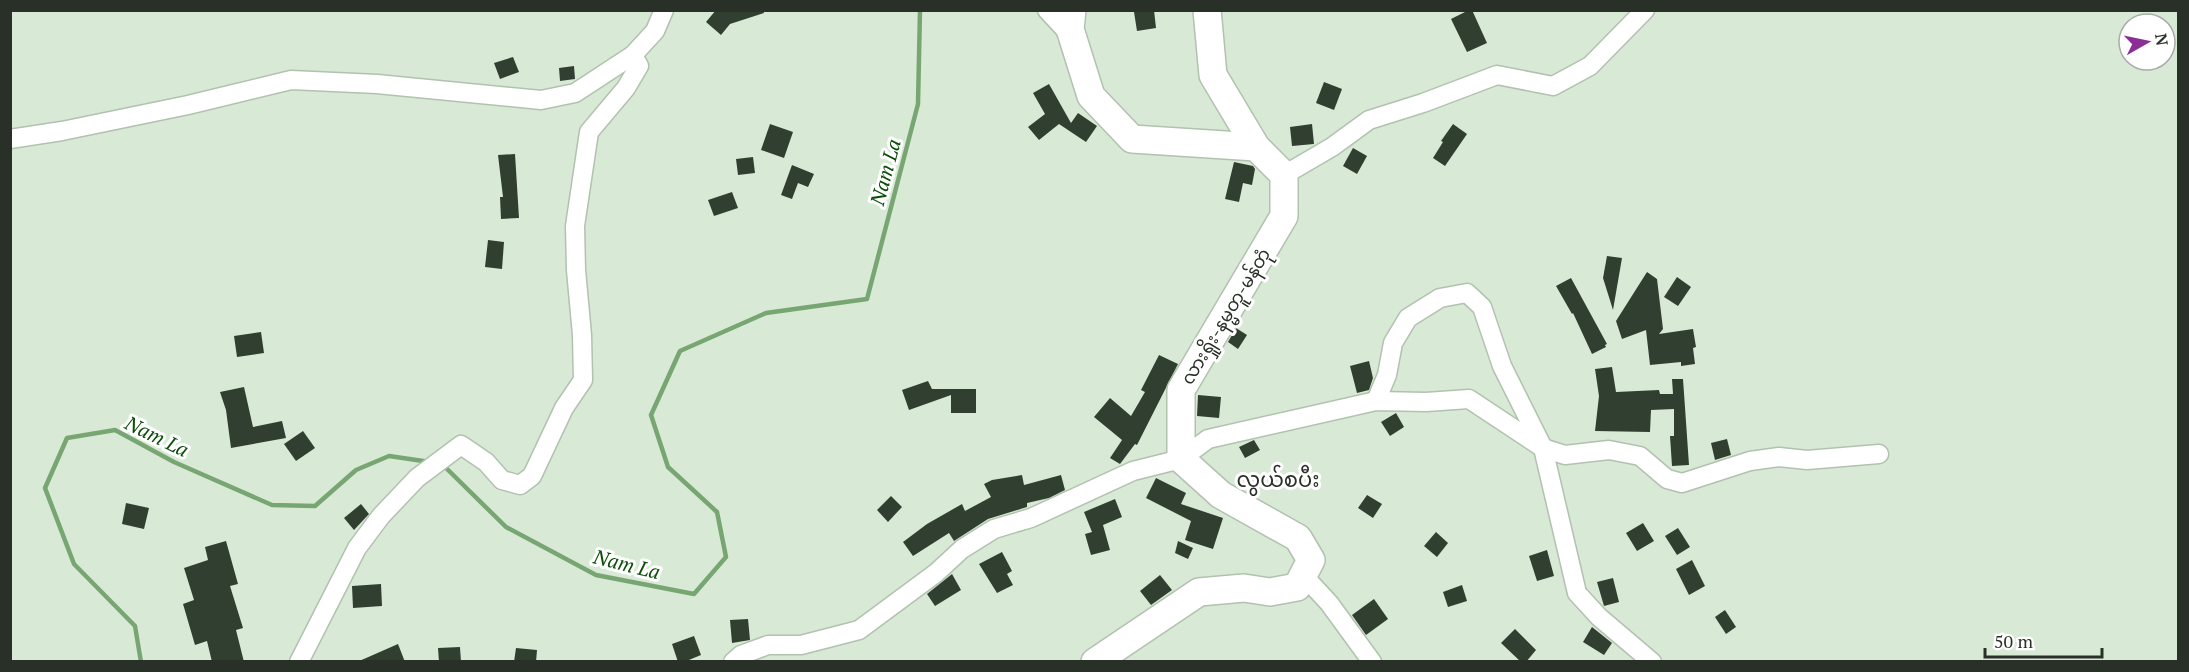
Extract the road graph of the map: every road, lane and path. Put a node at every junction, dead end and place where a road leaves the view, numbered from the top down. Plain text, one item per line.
1 (664, 10) edge
2 (1047, 10) edge
3 (1072, 10) edge
4 (1207, 10) edge
5 (1645, 10) edge
6 (1073, 38) junction
7 (633, 55) junction
8 (10, 139) edge
9 (1256, 147) junction
10 (1284, 175) junction
11 (1376, 401) junction
12 (1543, 448) junction
13 (1879, 454) dead end
14 (1181, 459) junction
15 (1303, 575) junction
16 (299, 662) edge
17 (733, 662) edge
18 (1095, 662) edge
19 (1372, 662) edge
20 (1652, 662) edge

1 - 7 street
2 - 6 street
3 - 6 main road
4 - 9 main road
5 - 10 street
6 - 9 main road
7 - 8 street
7 - 16 street
9 - 10 main road
10 - 14 main road, လားရှိုး-နမ္မတူ-မန်တုံ
11 - 12 street
11 - 12 street
11 - 14 street
12 - 13 street
12 - 20 street
14 - 15 main road
14 - 17 street
15 - 18 main road
15 - 19 street

